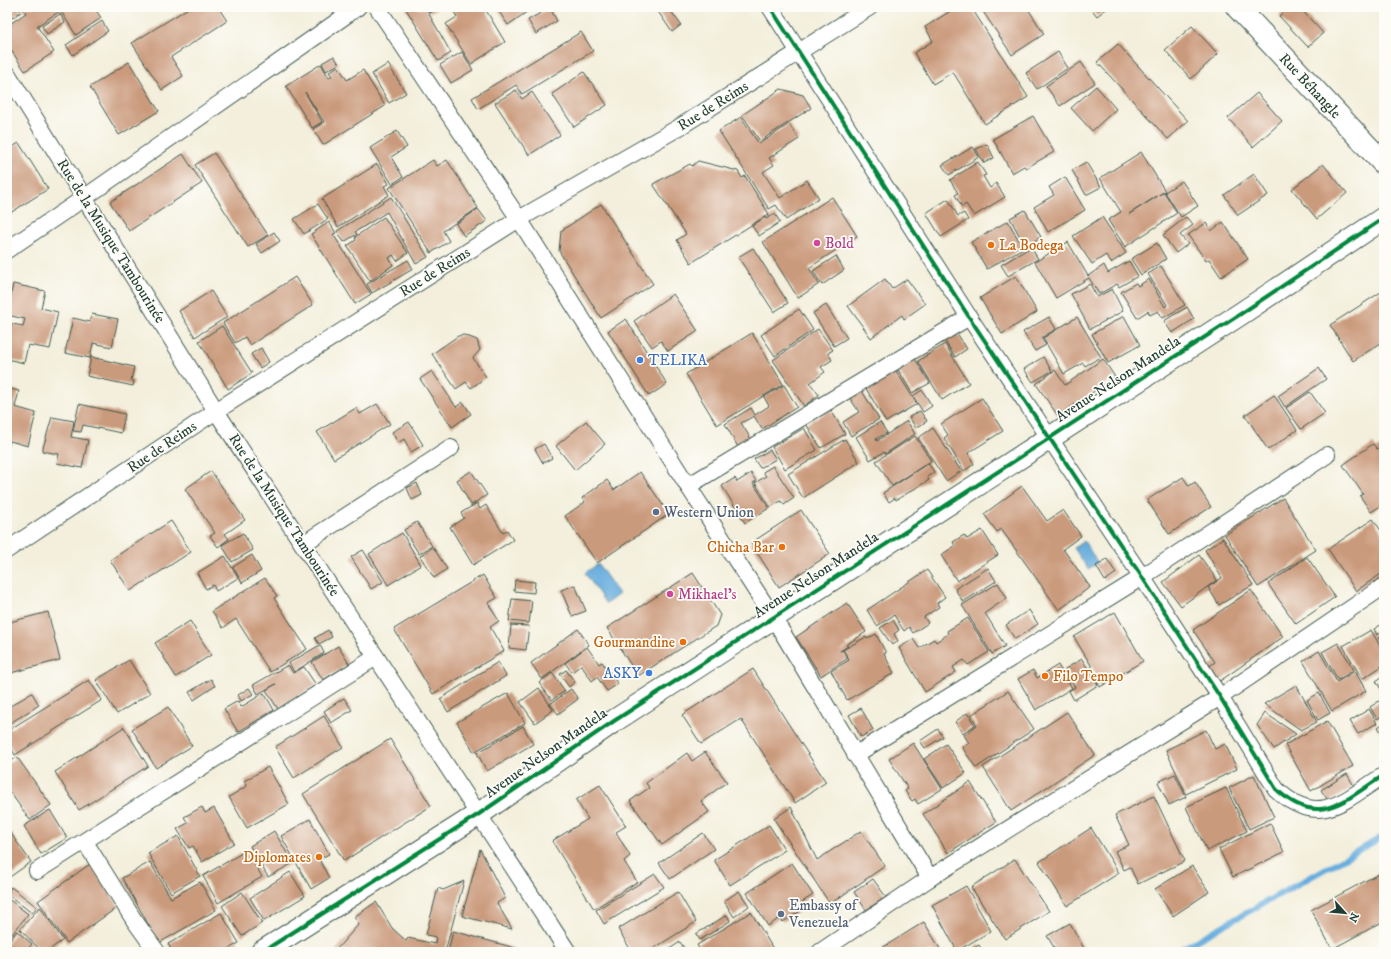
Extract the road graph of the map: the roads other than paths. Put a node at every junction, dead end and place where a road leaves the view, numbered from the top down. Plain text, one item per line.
1 (358, 7) edge
2 (377, 7) edge
3 (770, 7) edge
4 (870, 7) edge
5 (1237, 7) edge
6 (799, 53) junction
7 (7, 73) edge
8 (1384, 164) edge
9 (84, 198) junction
10 (1384, 218) edge
11 (519, 219) junction
12 (7, 250) edge
13 (969, 317) junction
14 (216, 411) junction
15 (1049, 438) junction
16 (450, 448) dead end
17 (1327, 455) dead end
18 (688, 486) junction
19 (303, 544) junction
20 (7, 550) edge
21 (1142, 577) junction
22 (1384, 586) edge
23 (773, 618) junction
24 (376, 657) junction
25 (1220, 696) junction
26 (855, 754) junction
27 (1384, 775) edge
28 (479, 814) junction
29 (85, 842) junction
30 (37, 871) dead end
31 (930, 878) junction
32 (158, 952) edge
33 (262, 952) edge
34 (568, 952) edge
35 (820, 952) edge

1 - 9 street
2 - 11 street
3 - 6 street
4 - 6 street, Rue de Reims
5 - 8 street, Rue Béhangle
6 - 11 street, Rue de Reims
6 - 13 street
7 - 9 street, Rue de la Musique Tambourinée
9 - 12 street
9 - 14 street, Rue de la Musique Tambourinée
10 - 15 street, Avenue Nelson Mandela
11 - 14 street, Rue de Reims
11 - 18 street
13 - 15 street
13 - 18 street
14 - 19 street, Rue de la Musique Tambourinée
14 - 20 street, Rue de Reims
15 - 21 street
15 - 23 street, Avenue Nelson Mandela
16 - 19 street
17 - 21 street
18 - 23 street
19 - 24 street, Rue de la Musique Tambourinée
21 - 25 street
21 - 26 street
22 - 25 street
23 - 26 street
23 - 28 street, Avenue Nelson Mandela
24 - 28 street, Rue de la Musique Tambourinée
24 - 29 street
25 - 27 street
25 - 31 street
26 - 31 street
28 - 33 street, Avenue Nelson Mandela
28 - 34 street, Rue de la Musique Tambourinée
29 - 30 street
29 - 32 street
31 - 35 street

